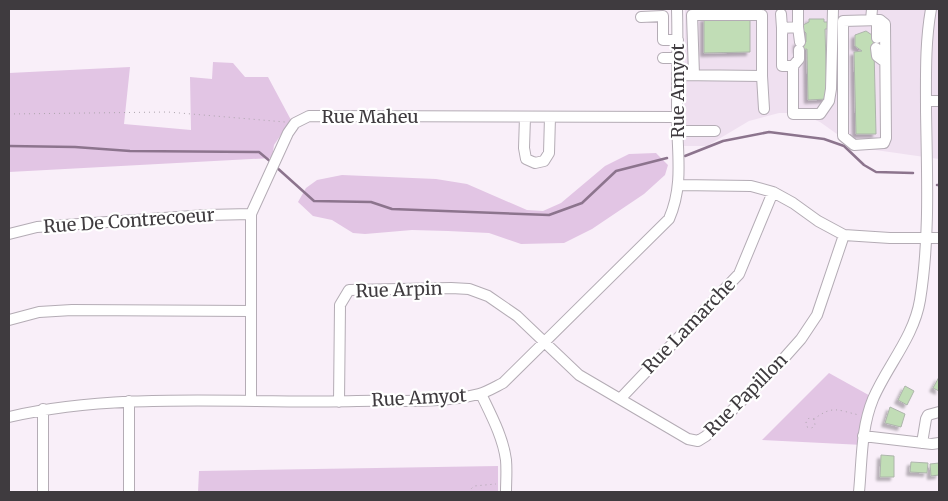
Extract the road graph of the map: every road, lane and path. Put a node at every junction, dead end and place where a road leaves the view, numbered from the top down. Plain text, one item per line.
1 (677, 9) edge
2 (798, 9) edge
3 (832, 9) edge
4 (872, 9) edge
5 (931, 9) edge
6 (762, 12) edge
7 (782, 14) dead end
8 (641, 16) dead end
9 (874, 20) junction
10 (798, 27) junction
11 (782, 28) junction
12 (693, 33) junction
13 (678, 37) junction
14 (664, 58) dead end
15 (678, 58) junction
16 (885, 62) junction
17 (793, 66) junction
18 (677, 75) junction
19 (694, 75) junction
20 (762, 76) junction
21 (926, 101) junction
22 (939, 101) edge
23 (764, 109) dead end
24 (9, 114) edge
25 (525, 117) junction
26 (550, 117) junction
27 (677, 117) junction
28 (295, 122) junction
29 (677, 131) junction
30 (715, 131) dead end
31 (679, 185) junction
32 (773, 192) junction
33 (251, 214) junction
34 (9, 234) edge
35 (844, 235) junction
36 (926, 238) junction
37 (939, 238) edge
38 (251, 311) junction
39 (9, 320) edge
40 (545, 342) junction
41 (481, 394) junction
42 (620, 399) junction
43 (129, 401) junction
44 (251, 401) junction
45 (339, 402) junction
46 (43, 409) junction
47 (939, 412) edge
48 (9, 417) edge
49 (867, 417) junction
50 (814, 419) junction
51 (863, 436) junction
52 (922, 443) junction
53 (939, 443) edge
54 (506, 488) edge
55 (43, 492) edge
56 (129, 492) edge
57 (468, 492) edge
58 (859, 492) edge

1 - 13 street, Rue Amyot
2 - 10 street
3 - 17 street
4 - 9 street
5 - 21 street
6 - 12 street
6 - 20 street
7 - 11 street
8 - 13 street
9 - 16 street
9 - 16 street
9 - 16 street
10 - 11 street
10 - 17 street
11 - 17 street
12 - 13 street
12 - 19 street
13 - 15 street, Rue Amyot
14 - 15 street
15 - 18 street, Rue Amyot
18 - 19 street
18 - 27 street, Rue Amyot
19 - 20 street
20 - 23 street
21 - 22 street
21 - 36 street
24 - 28 path
25 - 26 street, Rue Maheu
25 - 26 street
25 - 28 street, Rue Maheu
26 - 27 street, Rue Maheu
27 - 29 street, Rue Amyot
28 - 33 street, Rue Maheu
29 - 30 street
29 - 31 street, Rue Amyot
31 - 32 street
31 - 40 street, Rue Amyot
32 - 35 street
32 - 42 street, Rue Lamarche
33 - 34 street, Rue De Contrecoeur
33 - 38 street, Rue Maheu
35 - 36 street
35 - 42 street, Rue Papillon
36 - 37 street
36 - 49 street
38 - 39 street
38 - 44 street, Rue Maheu
40 - 41 street, Rue Amyot
40 - 42 street, Rue Papillon
40 - 45 street, Rue Arpin
41 - 45 street, Rue Amyot
41 - 54 street
43 - 44 street, Rue Amyot
43 - 46 street, Rue Amyot
43 - 56 street
44 - 45 street, Rue Amyot
46 - 48 street, Rue Amyot
46 - 55 street
47 - 52 street
49 - 50 path
49 - 51 street
50 - 50 path
51 - 52 street
51 - 58 street
52 - 53 street
54 - 57 path

